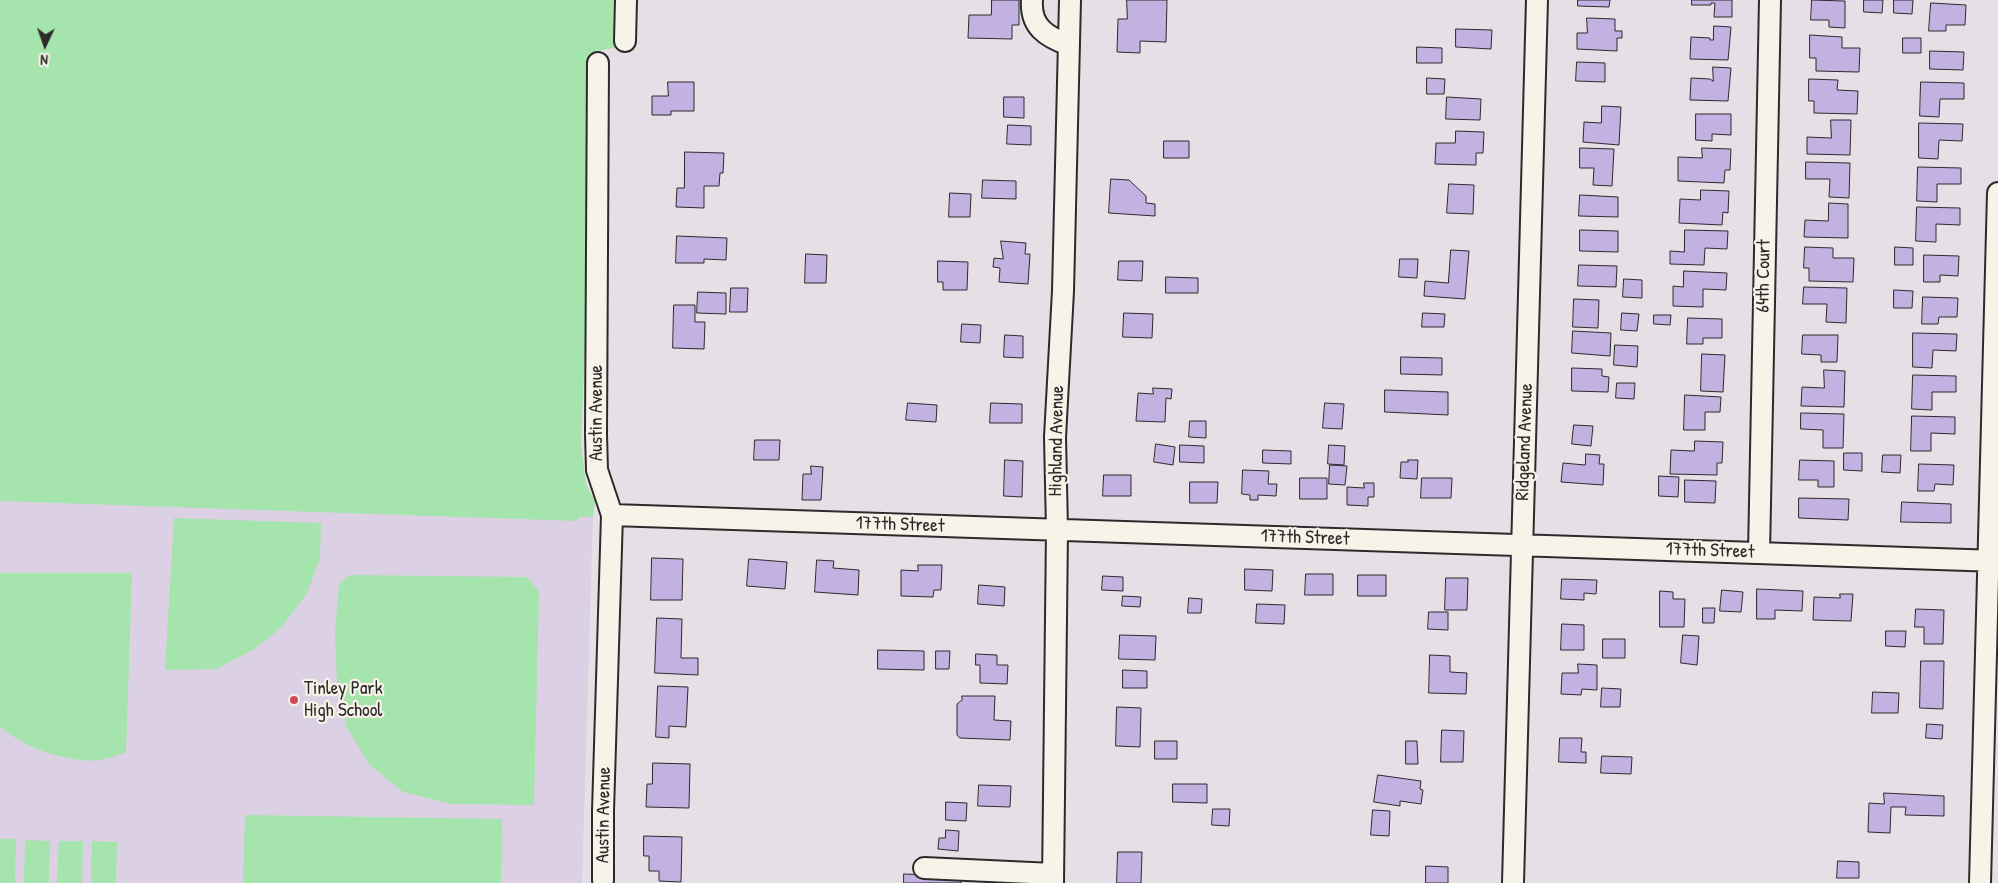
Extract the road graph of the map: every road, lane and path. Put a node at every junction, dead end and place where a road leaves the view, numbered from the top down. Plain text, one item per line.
1 (626, 0) edge
2 (1032, 0) edge
3 (1070, 0) edge
4 (1537, 0) edge
5 (1770, 0) edge
6 (625, 42) dead end
7 (1069, 45) junction
8 (598, 63) dead end
9 (1998, 193) edge
10 (612, 516) junction
11 (1057, 530) junction
12 (1522, 545) junction
13 (1759, 553) junction
14 (1994, 561) edge
15 (924, 868) dead end
16 (1053, 879) edge
17 (603, 880) dead end
18 (1513, 883) edge
19 (1980, 883) edge

1 - 6 street
2 - 7 street
3 - 7 street, Highland Avenue
4 - 12 street, Ridgeland Avenue
5 - 13 street, 64th Court
7 - 11 street, Highland Avenue
8 - 10 street, Austin Avenue
9 - 14 street
10 - 11 street, 177th Street
10 - 17 street, Austin Avenue
11 - 12 street, 177th Street
11 - 16 street, Highland Avenue
12 - 13 street, 177th Street
12 - 18 street, Ridgeland Avenue
13 - 14 street, 177th Street
14 - 19 street
15 - 16 street

